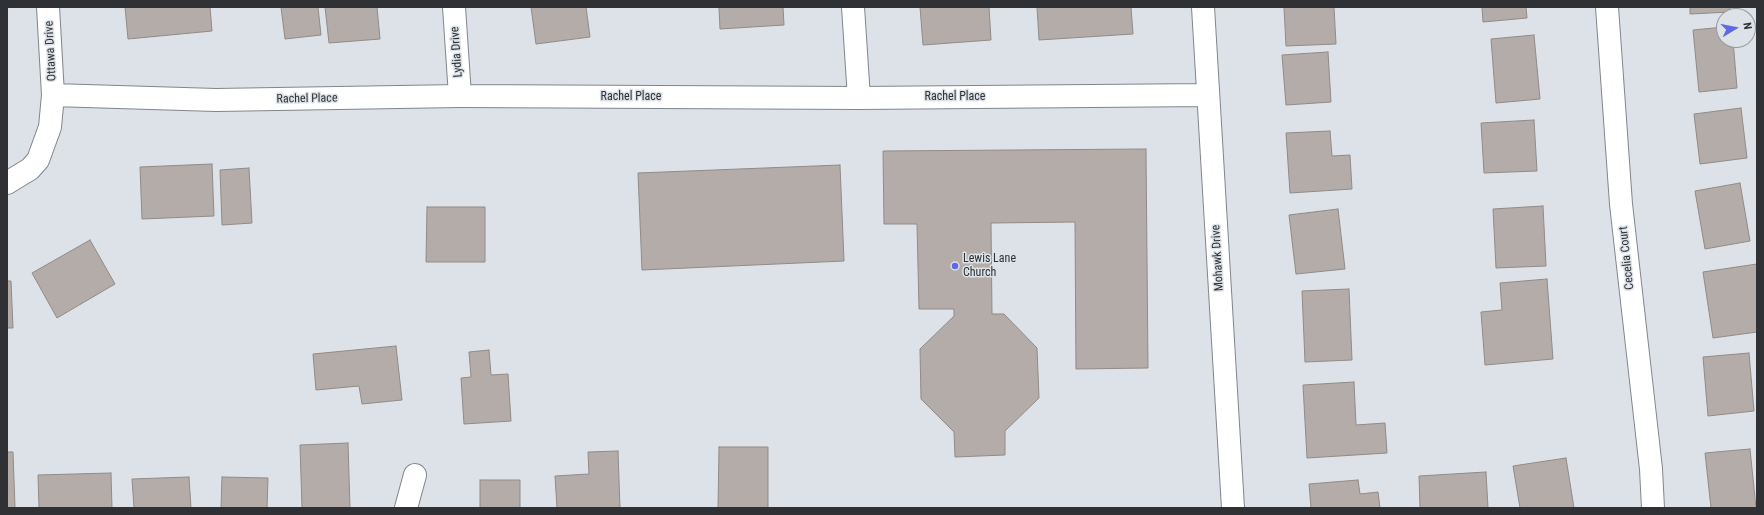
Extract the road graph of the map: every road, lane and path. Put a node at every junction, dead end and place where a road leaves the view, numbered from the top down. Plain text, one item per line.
1 (48, 7) edge
2 (454, 7) edge
3 (853, 7) edge
4 (1203, 7) edge
5 (1607, 7) edge
6 (53, 95) junction
7 (1208, 95) junction
8 (460, 96) junction
9 (859, 98) junction
10 (7, 183) edge
11 (415, 475) dead end
12 (406, 508) edge
13 (1233, 508) edge
14 (1653, 508) edge

1 - 6 street, Ottawa Drive
2 - 8 street, Lydia Drive
3 - 9 street
4 - 7 street, Mohawk Drive
5 - 14 street, Cecelia Court
6 - 8 street, Rachel Place
6 - 10 street, Ottawa Drive
7 - 9 street, Rachel Place
7 - 13 street, Mohawk Drive
8 - 9 street, Rachel Place
11 - 12 street

